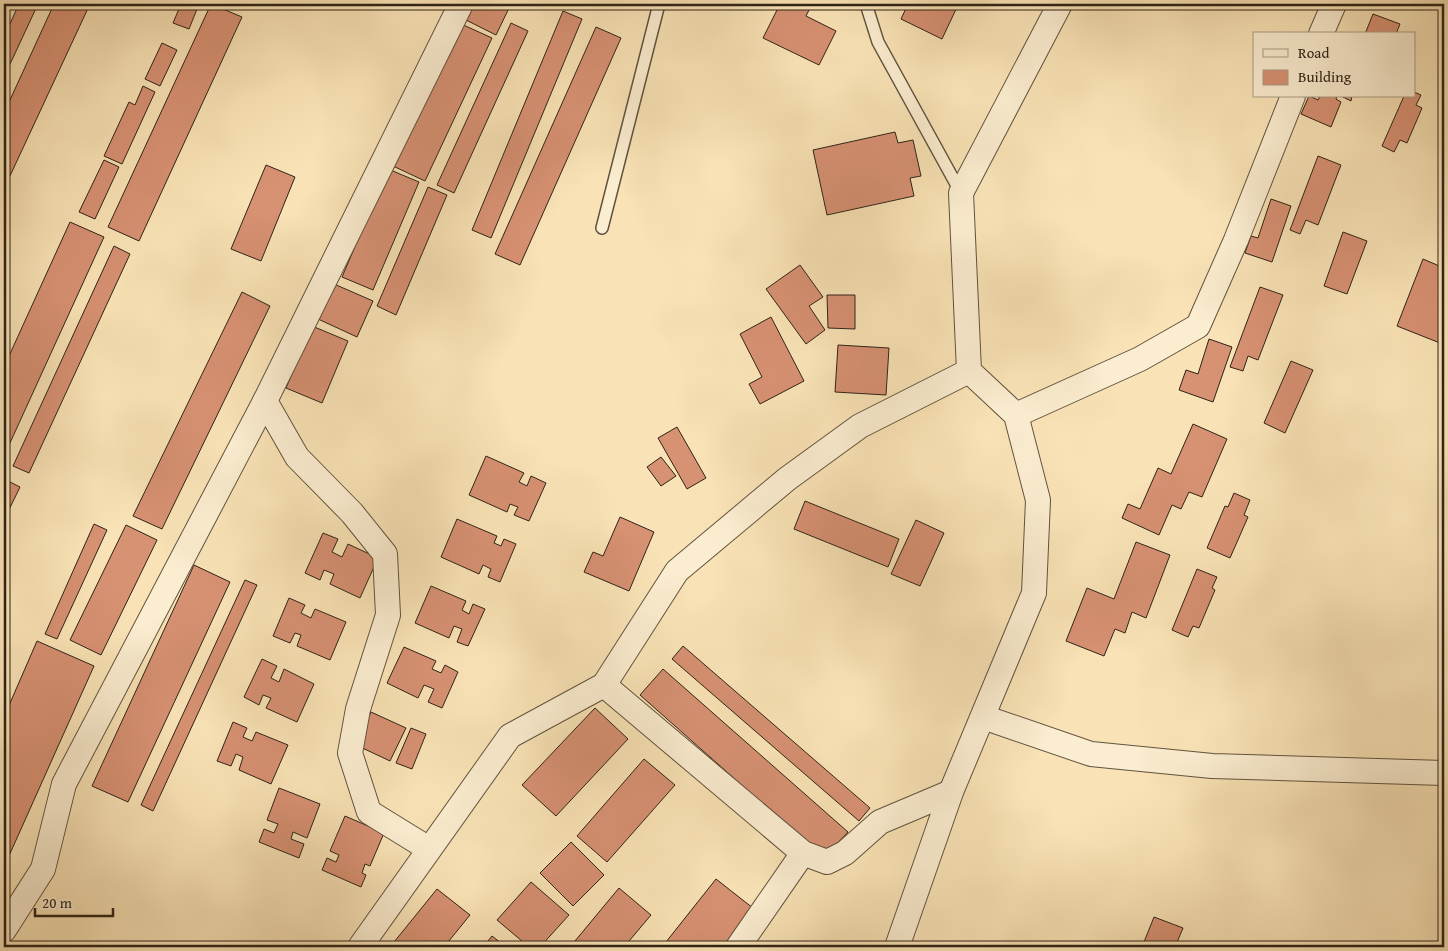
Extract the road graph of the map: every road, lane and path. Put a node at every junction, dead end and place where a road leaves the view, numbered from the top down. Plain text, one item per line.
1 (461, 4) edge
2 (659, 4) edge
3 (866, 4) edge
4 (1060, 4) edge
5 (1334, 4) edge
6 (1321, 32) edge
7 (1292, 98) edge
8 (961, 193) junction
9 (602, 228) dead end
10 (969, 371) junction
11 (265, 401) junction
12 (1016, 415) junction
13 (604, 684) junction
14 (982, 717) junction
15 (1444, 773) edge
16 (951, 792) junction
17 (429, 849) junction
18 (803, 853) junction
19 (4, 930) edge
20 (360, 947) edge
21 (738, 947) edge
22 (897, 947) edge

1 - 11 street
2 - 9 lane
3 - 8 lane
4 - 8 street
5 - 6 street
7 - 12 street
8 - 10 street
10 - 12 street
10 - 13 street
11 - 17 street
11 - 19 street
12 - 14 street
13 - 17 street
13 - 18 street
14 - 15 street
14 - 16 street
16 - 18 street
16 - 22 street
17 - 20 street
18 - 21 street

